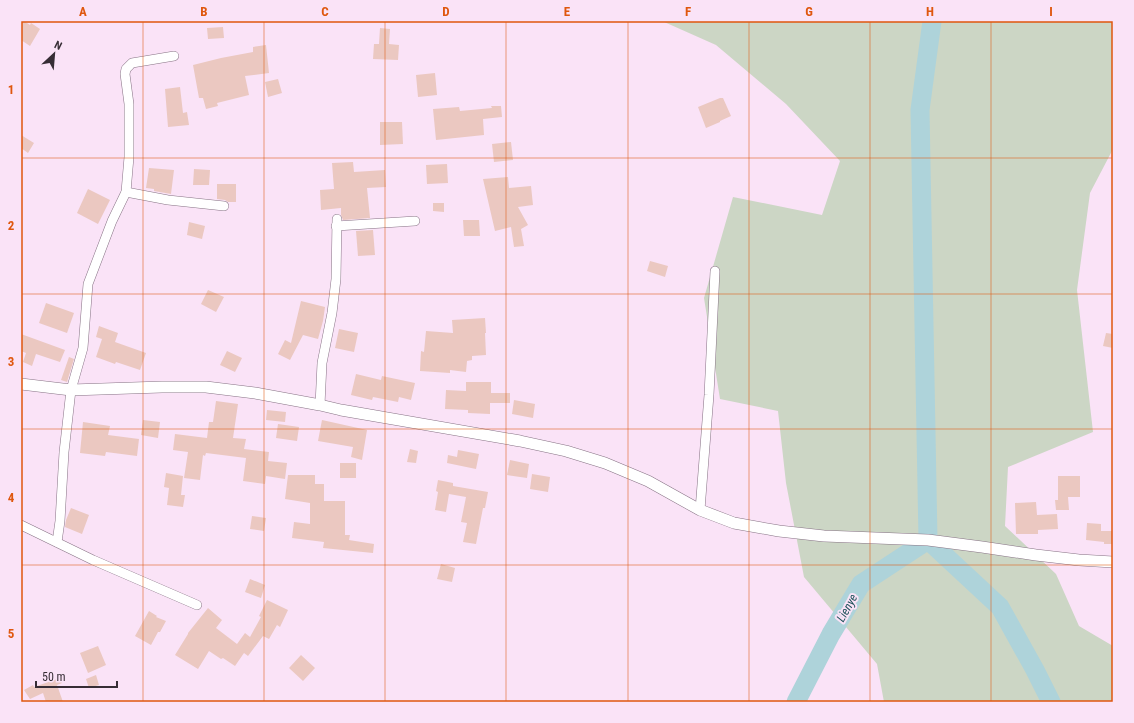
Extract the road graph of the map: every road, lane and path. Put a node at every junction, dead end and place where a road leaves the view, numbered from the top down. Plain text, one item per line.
1 (174, 56) dead end
2 (126, 192) junction
3 (224, 206) dead end
4 (415, 221) dead end
5 (715, 271) dead end
6 (21, 384) edge
7 (72, 390) junction
8 (320, 405) junction
9 (700, 510) junction
10 (21, 525) edge
11 (57, 542) junction
12 (1113, 562) edge
13 (197, 606) dead end

1 - 2 street
2 - 3 street
2 - 7 street
4 - 8 street
5 - 9 street
6 - 7 street
7 - 8 street
7 - 11 street
8 - 9 street
9 - 12 street
10 - 11 street
11 - 13 street

